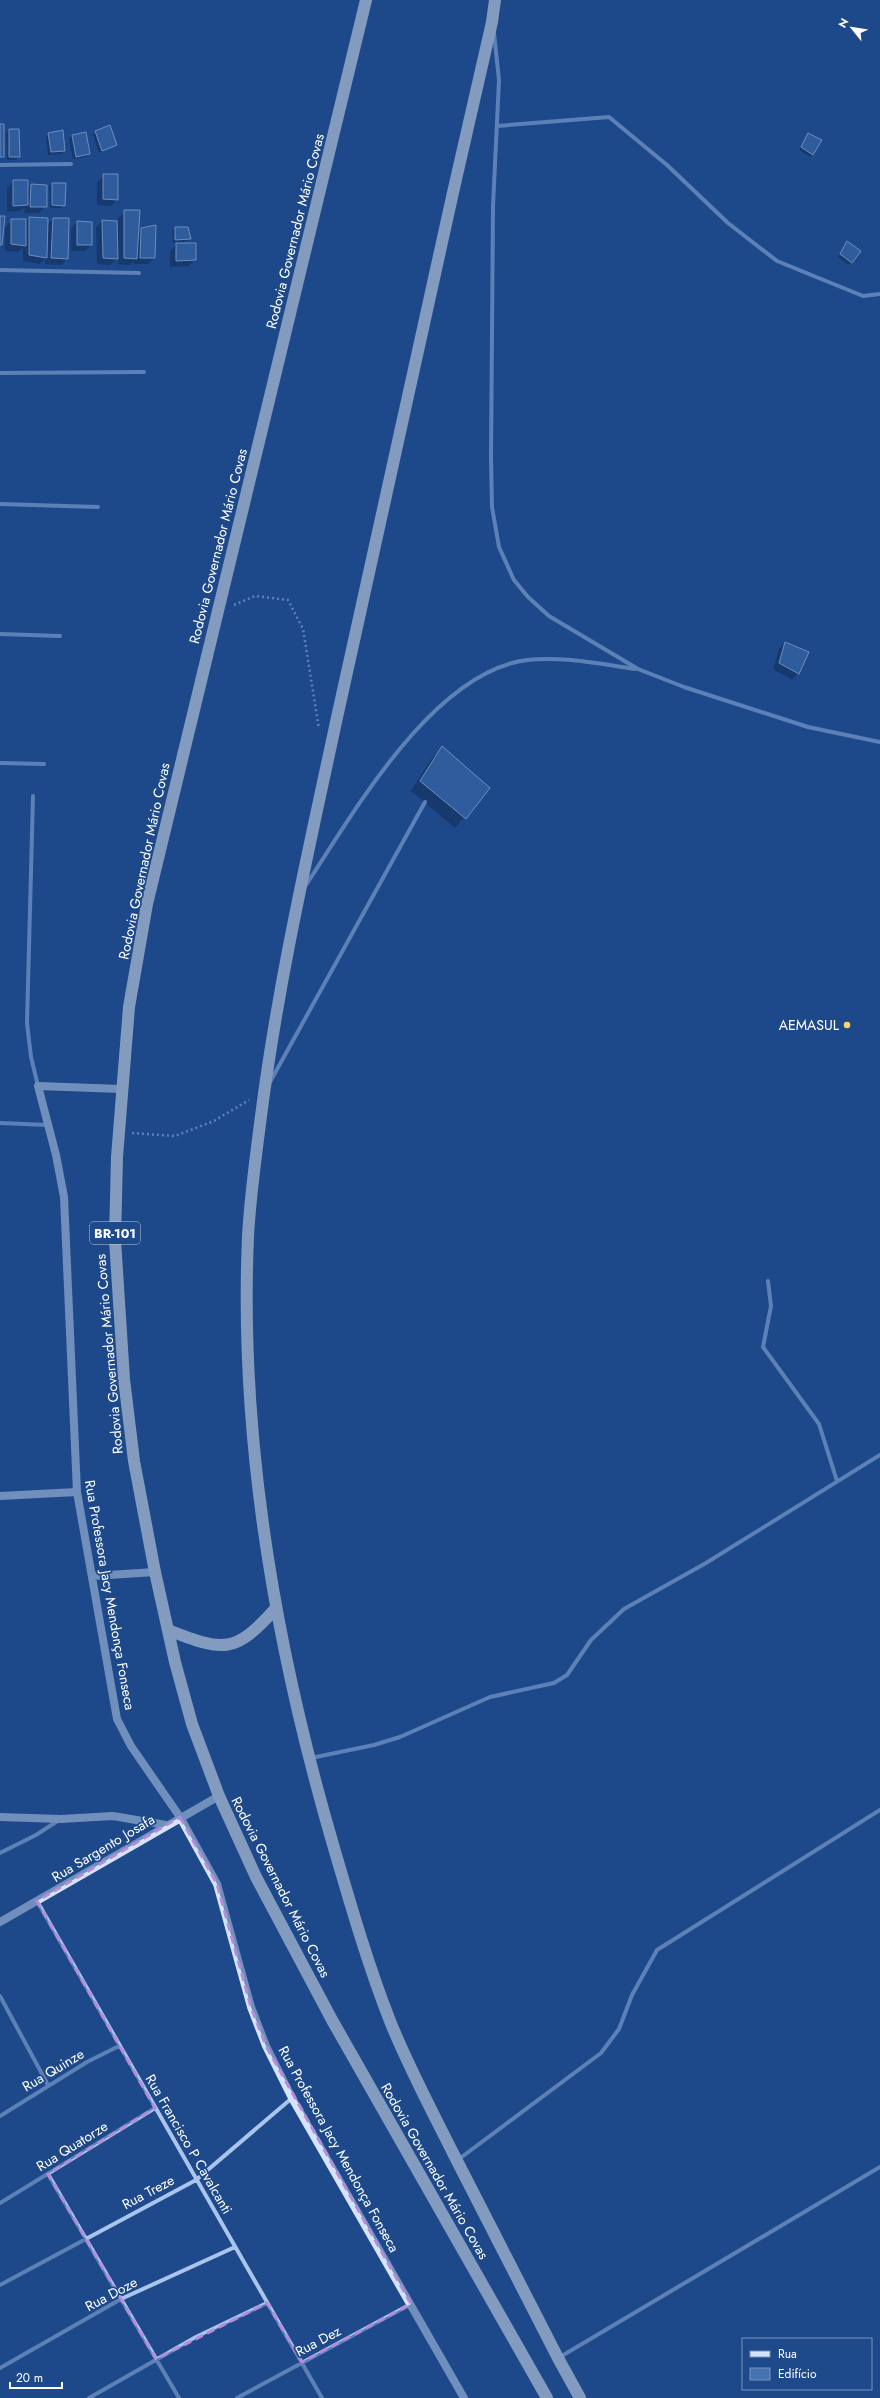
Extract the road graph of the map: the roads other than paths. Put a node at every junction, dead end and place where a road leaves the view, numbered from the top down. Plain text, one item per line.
1 (366, 0) edge
2 (495, 0) edge
3 (492, 22) junction
4 (497, 126) junction
5 (71, 164) dead end
6 (0, 165) edge
7 (0, 270) edge
8 (139, 273) dead end
9 (880, 294) edge
10 (144, 372) dead end
11 (0, 373) edge
12 (0, 504) edge
13 (98, 507) dead end
14 (0, 634) edge
15 (60, 636) dead end
16 (638, 669) junction
17 (880, 742) edge
18 (0, 763) edge
19 (44, 764) dead end
20 (33, 796) dead end
21 (425, 802) dead end
22 (298, 897) junction
23 (38, 1086) junction
24 (122, 1090) junction
25 (265, 1091) junction
26 (0, 1123) edge
27 (48, 1125) junction
28 (768, 1280) dead end
29 (880, 1454) edge
30 (837, 1481) junction
31 (77, 1492) junction
32 (0, 1496) edge
33 (155, 1572) junction
34 (93, 1576) junction
35 (276, 1608) junction
36 (168, 1630) junction
37 (309, 1759) junction
38 (219, 1796) junction
39 (880, 1810) edge
40 (0, 1817) edge
41 (180, 1817) junction
42 (61, 1818) junction
43 (166, 1825) junction
44 (0, 1853) edge
45 (37, 1902) junction
46 (0, 1922) edge
47 (0, 1996) edge
48 (120, 2046) junction
49 (48, 2085) junction
50 (292, 2098) junction
51 (155, 2108) junction
52 (0, 2116) edge
53 (457, 2160) junction
54 (880, 2167) edge
55 (48, 2174) junction
56 (196, 2180) junction
57 (0, 2203) edge
58 (86, 2237) junction
59 (235, 2247) junction
60 (0, 2285) edge
61 (121, 2299) junction
62 (266, 2303) junction
63 (411, 2304) junction
64 (558, 2358) junction
65 (156, 2359) junction
66 (302, 2362) junction
67 (0, 2368) edge
68 (89, 2398) edge
69 (179, 2398) edge
70 (236, 2398) edge
71 (322, 2398) edge
72 (464, 2398) edge
73 (547, 2398) edge
74 (580, 2398) edge

1 - 24 highway, Rodovia Governador Mário Covas / BR-101
2 - 3 highway, Rodovia Governador Mário Covas
3 - 4 street
3 - 22 highway, Rodovia Governador Mário Covas
4 - 9 street
4 - 16 street
5 - 6 street
7 - 8 street
10 - 11 street
12 - 13 street
14 - 15 street
16 - 17 street
16 - 22 street
18 - 19 street
20 - 23 street, Rua Professora Jacy Mendonça Fonseca
21 - 25 street
22 - 25 highway, Rodovia Governador Mário Covas
23 - 24 main road
23 - 27 main road, Rua Professora Jacy Mendonça Fonseca
24 - 33 highway, Rodovia Governador Mário Covas / BR-101
25 - 35 highway, Rodovia Governador Mário Covas
26 - 27 street
27 - 31 main road, Rua Professora Jacy Mendonça Fonseca
28 - 30 street
29 - 30 street
30 - 37 street
31 - 32 main road
31 - 34 main road, Rua Professora Jacy Mendonça Fonseca
33 - 34 main road
33 - 36 highway, Rodovia Governador Mário Covas / BR-101
34 - 41 main road, Rua Professora Jacy Mendonça Fonseca
35 - 36 highway
35 - 37 highway, Rodovia Governador Mário Covas
36 - 38 highway, Rodovia Governador Mário Covas / BR-101
37 - 53 highway, Rodovia Governador Mário Covas
38 - 41 main road, Rua Sargento Josafa
38 - 73 highway, Rodovia Governador Mário Covas / BR-101
39 - 53 street
40 - 42 main road
41 - 43 main road, Rua Sargento Josafa
41 - 50 main road, Rua Professora Jacy Mendonça Fonseca
42 - 43 main road
42 - 44 street
43 - 45 main road, Rua Sargento Josafa
45 - 46 main road, Rua Sargento Josafa
45 - 48 street, Rua Francisco P Cavalcanti
47 - 49 street
48 - 49 street, Rua Quinze
48 - 51 street, Rua Francisco P Cavalcanti
49 - 52 street, Rua Quinze
50 - 56 street, Rua Treze
50 - 63 main road, Rua Professora Jacy Mendonça Fonseca
51 - 55 street, Rua Quatorze
51 - 56 street, Rua Francisco P Cavalcanti
53 - 64 highway, Rodovia Governador Mário Covas
54 - 64 street
55 - 57 street, Rua Quatorze
55 - 58 street
56 - 58 street, Rua Treze
56 - 59 street, Rua Francisco P Cavalcanti
58 - 60 street, Rua Treze
58 - 61 street
59 - 61 street, Rua Doze
59 - 62 street, Rua Francisco P Cavalcanti
61 - 65 street
61 - 67 street, Rua Doze
62 - 65 street
62 - 66 street, Rua Francisco P Cavalcanti
63 - 66 street, Rua Dez
63 - 72 main road, Rua Professora Jacy Mendonça Fonseca
64 - 74 highway, Rodovia Governador Mário Covas
65 - 68 street
65 - 69 street
66 - 70 street, Rua Dez
66 - 71 street, Rua Francisco P Cavalcanti

